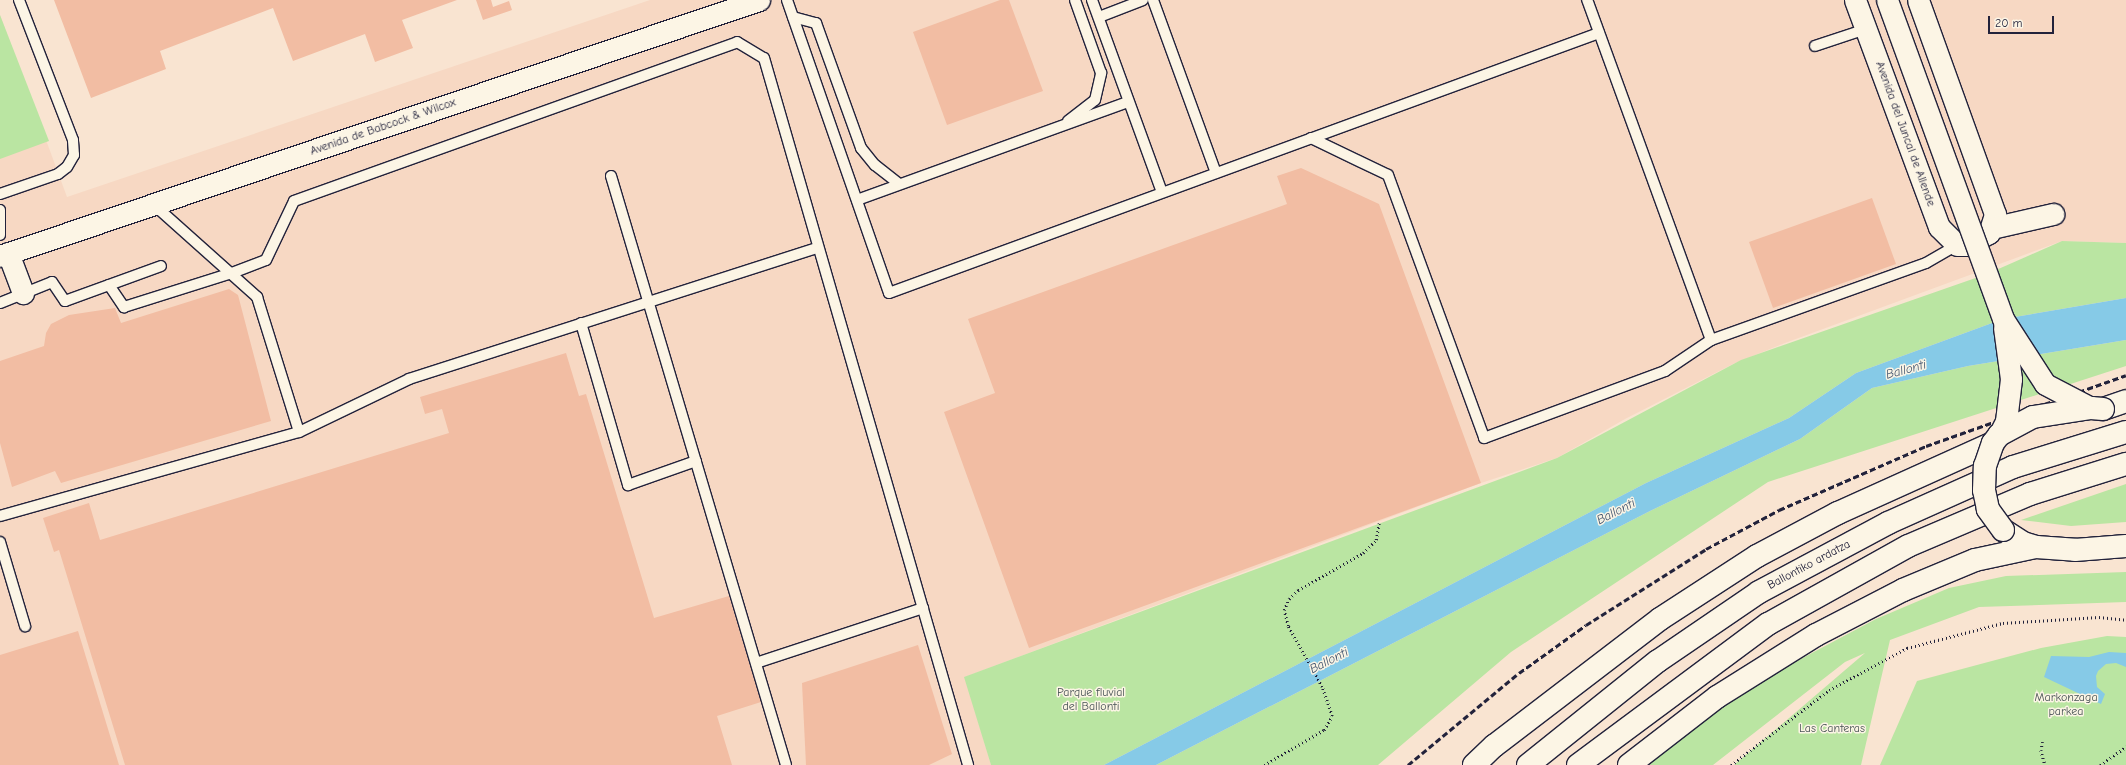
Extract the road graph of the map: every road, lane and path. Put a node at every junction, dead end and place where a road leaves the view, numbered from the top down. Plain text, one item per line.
1 (20, 0) edge
2 (759, 0) edge
3 (787, 0) edge
4 (1075, 0) edge
5 (1092, 0) edge
6 (1143, 0) edge
7 (1153, 0) edge
8 (1587, 0) edge
9 (1855, 0) edge
10 (1887, 0) edge
11 (1918, 0) edge
12 (793, 17) junction
13 (1098, 17) junction
14 (1866, 29) junction
15 (1599, 33) junction
16 (1816, 46) dead end
17 (1128, 102) junction
18 (1061, 125) junction
19 (1310, 138) junction
20 (1216, 173) junction
21 (611, 176) dead end
22 (899, 184) junction
23 (1162, 192) junction
24 (0, 194) edge
25 (857, 200) junction
26 (153, 204) junction
27 (0, 210) edge
28 (2053, 214) dead end
29 (1992, 228) junction
30 (1957, 245) junction
31 (3, 248) edge
32 (817, 248) junction
33 (162, 266) dead end
34 (232, 273) junction
35 (109, 285) junction
36 (23, 293) junction
37 (649, 302) junction
38 (0, 303) edge
39 (2003, 319) junction
40 (582, 324) junction
41 (1711, 340) junction
42 (2126, 401) edge
43 (2097, 409) junction
44 (2126, 410) edge
45 (299, 432) junction
46 (2126, 432) edge
47 (1996, 439) junction
48 (696, 461) junction
49 (2126, 464) edge
50 (0, 516) edge
51 (1379, 523) dead end
52 (0, 542) edge
53 (2126, 546) edge
54 (2036, 547) junction
55 (922, 608) junction
56 (2126, 620) edge
57 (25, 626) dead end
58 (756, 663) junction
59 (2043, 742) dead end
60 (2126, 747) edge
61 (786, 765) edge
62 (968, 765) edge
63 (1264, 765) edge
64 (1474, 765) edge
65 (1528, 765) edge
66 (1578, 765) edge
67 (1629, 765) edge
68 (1731, 765) edge
69 (2045, 765) edge
70 (2100, 765) edge

1 - 24 lane
2 - 26 street, Avenida de Babcock & Wilcox
3 - 12 lane
4 - 18 lane
5 - 13 lane
6 - 13 lane
7 - 20 lane
8 - 15 lane
9 - 14 street, Avenida del Juncal de Allende
10 - 39 street, bridge
11 - 29 street
12 - 22 lane
12 - 25 lane
13 - 17 lane
14 - 16 lane
14 - 30 street, Avenida del Juncal de Allende
15 - 19 lane
15 - 41 lane
17 - 18 lane
17 - 23 lane
18 - 22 lane
19 - 20 lane
19 - 41 lane
20 - 23 lane
21 - 37 lane
22 - 25 lane
23 - 25 lane
26 - 31 street, Avenida de Babcock & Wilcox
26 - 34 lane
27 - 31 lane
28 - 29 street
29 - 30 street
30 - 41 lane
31 - 36 street
32 - 34 lane
32 - 37 lane
32 - 55 lane
33 - 35 lane
34 - 35 lane
34 - 45 lane
35 - 36 lane
36 - 38 lane
37 - 40 lane
37 - 48 lane
39 - 43 street, bridge
39 - 47 street, bridge
40 - 45 lane
40 - 48 lane
42 - 43 main road
43 - 44 main road
43 - 47 main road, bridge
45 - 50 lane
46 - 65 main road, Ballontiko ardatza
47 - 54 main road, bridge
47 - 64 main road
48 - 58 lane
49 - 66 main road
51 - 63 path
52 - 57 lane
53 - 54 main road
54 - 67 main road
55 - 58 lane
55 - 62 lane
56 - 68 path
58 - 61 lane
59 - 69 path
60 - 70 path

